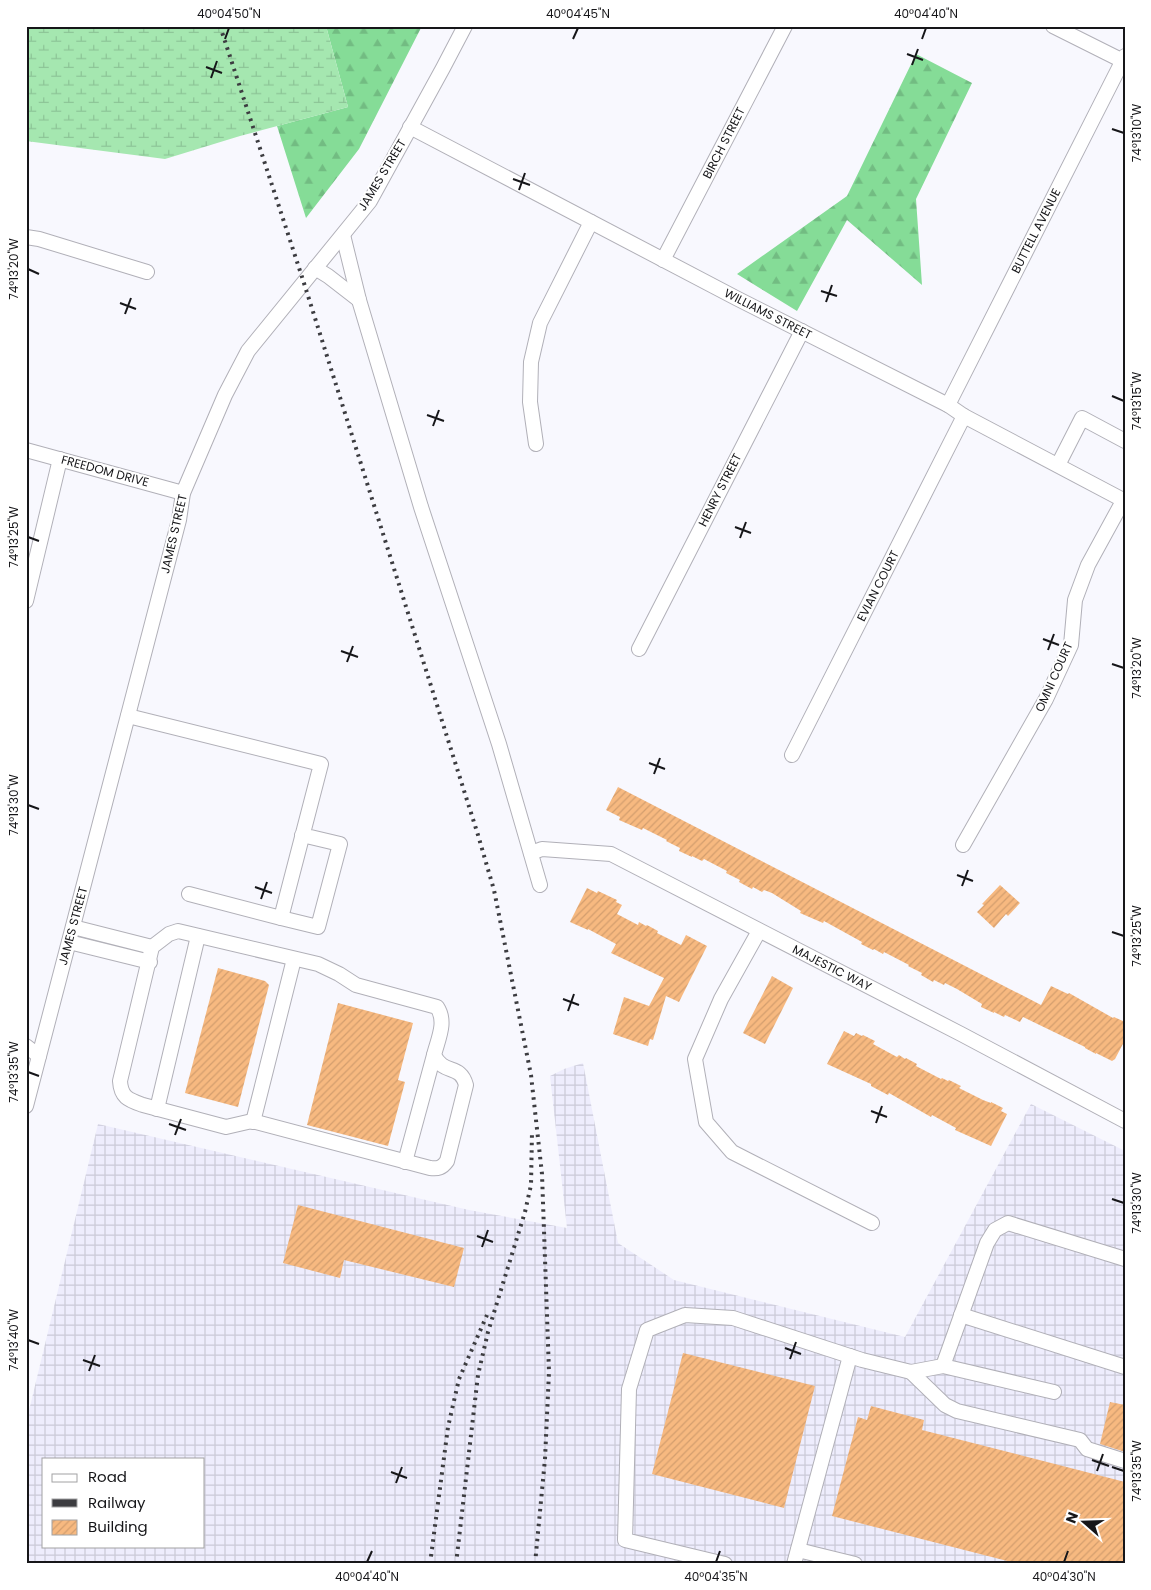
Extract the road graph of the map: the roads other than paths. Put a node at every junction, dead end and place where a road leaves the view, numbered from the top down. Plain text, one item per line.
1 (465, 26) edge
2 (785, 26) edge
3 (1053, 26) edge
4 (1124, 59) edge
5 (410, 127) junction
6 (591, 222) junction
7 (343, 234) junction
8 (26, 237) edge
9 (663, 260) junction
10 (314, 268) junction
11 (147, 272) dead end
12 (359, 300) junction
13 (802, 331) junction
14 (948, 405) junction
15 (964, 416) junction
16 (1125, 441) edge
17 (536, 444) dead end
18 (26, 450) edge
19 (60, 459) junction
20 (1058, 465) junction
21 (183, 493) junction
22 (1124, 501) edge
23 (26, 601) edge
24 (639, 649) dead end
25 (128, 716) junction
26 (792, 755) dead end
27 (302, 835) junction
28 (963, 845) dead end
29 (531, 853) junction
30 (540, 884) dead end
31 (188, 894) dead end
32 (281, 918) junction
33 (73, 927) junction
34 (758, 930) junction
35 (198, 936) junction
36 (69, 942) junction
37 (152, 947) junction
38 (294, 959) junction
39 (150, 962) junction
40 (26, 1046) edge
41 (434, 1055) junction
42 (40, 1056) junction
43 (26, 1106) edge
44 (157, 1109) junction
45 (1125, 1121) edge
46 (253, 1122) junction
47 (406, 1162) junction
48 (872, 1223) dead end
49 (1125, 1259) edge
50 (961, 1315) junction
51 (850, 1356) junction
52 (943, 1366) junction
53 (1125, 1367) edge
54 (911, 1372) junction
55 (1054, 1392) dead end
56 (1125, 1462) edge
57 (798, 1550) junction
58 (664, 1557) edge
59 (725, 1564) edge
60 (794, 1564) edge
61 (855, 1564) edge

1 - 5 street, JAMES STREET
2 - 9 street, BIRCH STREET
3 - 4 street
4 - 14 street, BUTTELL AVENUE
5 - 6 street, WILLIAMS STREET
5 - 7 street, JAMES STREET
6 - 9 street, WILLIAMS STREET
6 - 17 street
7 - 10 street, JAMES STREET
7 - 12 street
8 - 11 street
9 - 13 street, WILLIAMS STREET
10 - 12 street
10 - 21 street, JAMES STREET
12 - 29 street
13 - 14 street, WILLIAMS STREET
13 - 24 street, HENRY STREET
14 - 15 street, WILLIAMS STREET
15 - 20 street, WILLIAMS STREET
15 - 26 street, EVIAN COURT
16 - 20 street
18 - 19 street, FREEDOM DRIVE
19 - 21 street, FREEDOM DRIVE
19 - 23 street
20 - 22 street, WILLIAMS STREET
21 - 25 street, JAMES STREET
22 - 28 street, OMNI COURT
25 - 27 street
25 - 33 street, JAMES STREET
27 - 32 street
27 - 32 street
29 - 30 street
29 - 34 street, MAJESTIC WAY
31 - 32 street
33 - 36 street, JAMES STREET
33 - 37 street
34 - 45 street, MAJESTIC WAY
34 - 48 street
35 - 37 street
35 - 38 street
35 - 44 street
36 - 39 street
36 - 42 street, JAMES STREET
37 - 39 street
38 - 41 street
38 - 46 street
39 - 44 street
40 - 42 street
41 - 47 street
41 - 47 street
42 - 43 street, JAMES STREET
44 - 46 street
46 - 47 street
49 - 50 street
50 - 52 street
50 - 53 street
51 - 54 street
51 - 57 street
51 - 58 street
52 - 54 street
52 - 55 street
54 - 56 street
57 - 60 street
57 - 61 street
58 - 59 street

